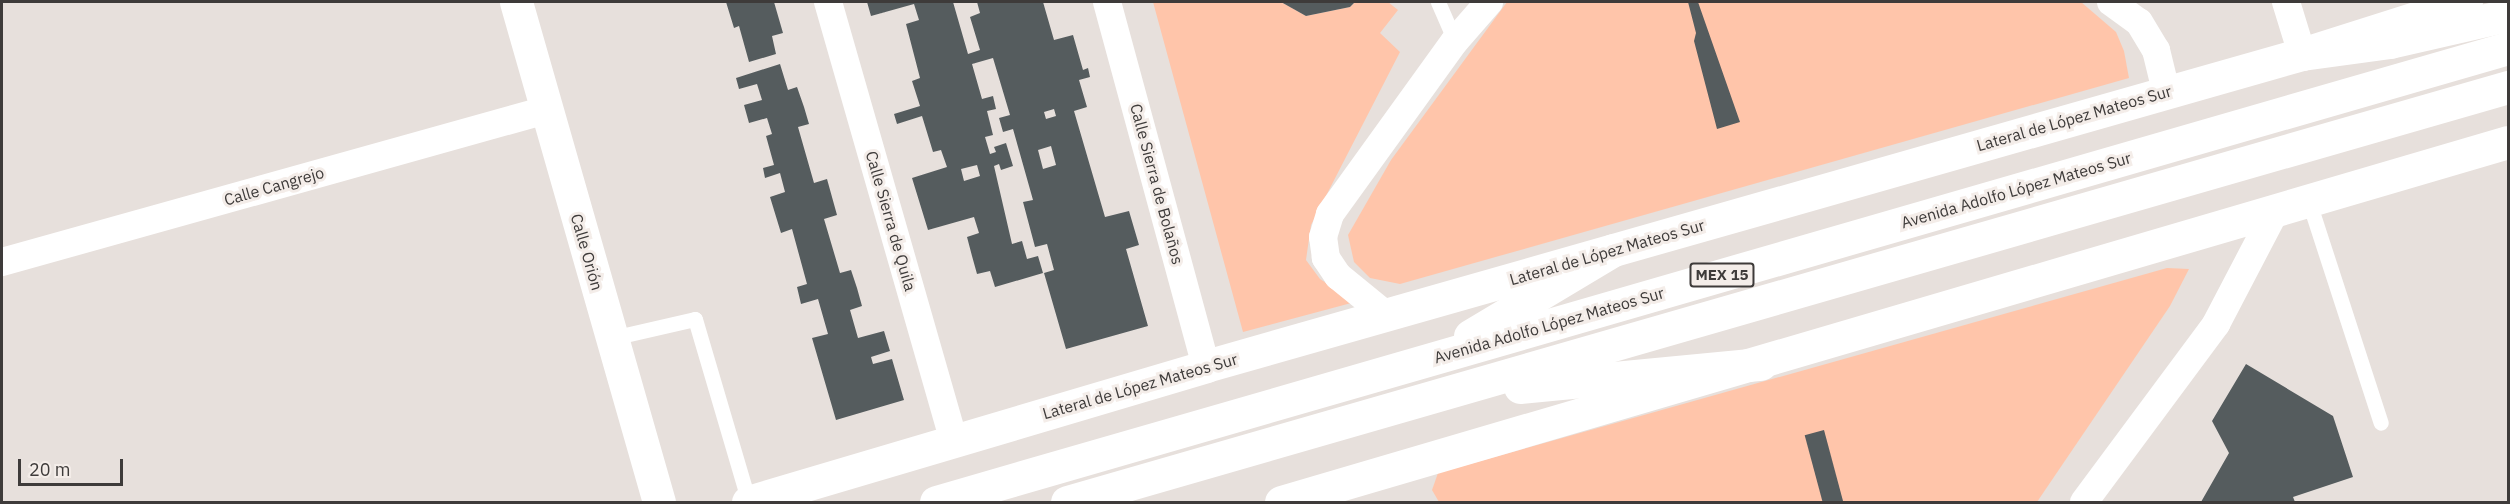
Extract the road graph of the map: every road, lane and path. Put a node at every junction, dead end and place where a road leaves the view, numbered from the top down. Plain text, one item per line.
1 (516, 2) edge
2 (828, 2) edge
3 (1107, 2) edge
4 (1438, 2) edge
5 (1489, 2) edge
6 (2111, 2) edge
7 (2286, 2) edge
8 (2466, 2) edge
9 (2508, 15) edge
10 (1455, 41) junction
11 (2508, 48) edge
12 (2302, 54) junction
13 (2508, 87) edge
14 (2166, 91) junction
15 (546, 110) junction
16 (2508, 142) edge
17 (2309, 202) junction
18 (2274, 213) junction
19 (1613, 250) junction
20 (2, 262) edge
21 (1386, 315) junction
22 (612, 338) junction
23 (1431, 359) junction
24 (1761, 364) junction
25 (1206, 366) junction
26 (1438, 395) junction
27 (2381, 423) dead end
28 (954, 441) junction
29 (1301, 500) edge
30 (659, 502) edge
31 (748, 502) edge
32 (936, 502) edge
33 (1066, 502) edge
34 (2084, 502) edge

1 - 15 main road, Calle Orión
2 - 28 street, Calle Sierra de Quila
3 - 25 street, Calle Sierra de Bolaños
4 - 10 lane
5 - 10 street
6 - 14 street
7 - 12 street
8 - 12 main road, Lateral de López Mateos Sur
9 - 12 main road
10 - 21 street
11 - 23 main road, Avenida Adolfo López Mateos Sur / MEX 15
12 - 14 main road, Lateral de López Mateos Sur
13 - 26 main road, MEX 15
14 - 19 main road, Lateral de López Mateos Sur
15 - 20 street, Calle Cangrejo
15 - 22 main road, Calle Orión
16 - 17 main road
17 - 18 main road
17 - 27 lane
18 - 24 main road
18 - 34 street
19 - 21 main road, Lateral de López Mateos Sur
19 - 23 main road
21 - 25 main road, Lateral de López Mateos Sur
22 - 30 main road, Calle Orión
22 - 31 lane
23 - 32 main road, Avenida Adolfo López Mateos Sur / MEX 15
24 - 26 main road
24 - 29 main road
25 - 28 main road, Lateral de López Mateos Sur
26 - 33 main road, MEX 15
28 - 31 main road, Lateral de López Mateos Sur

